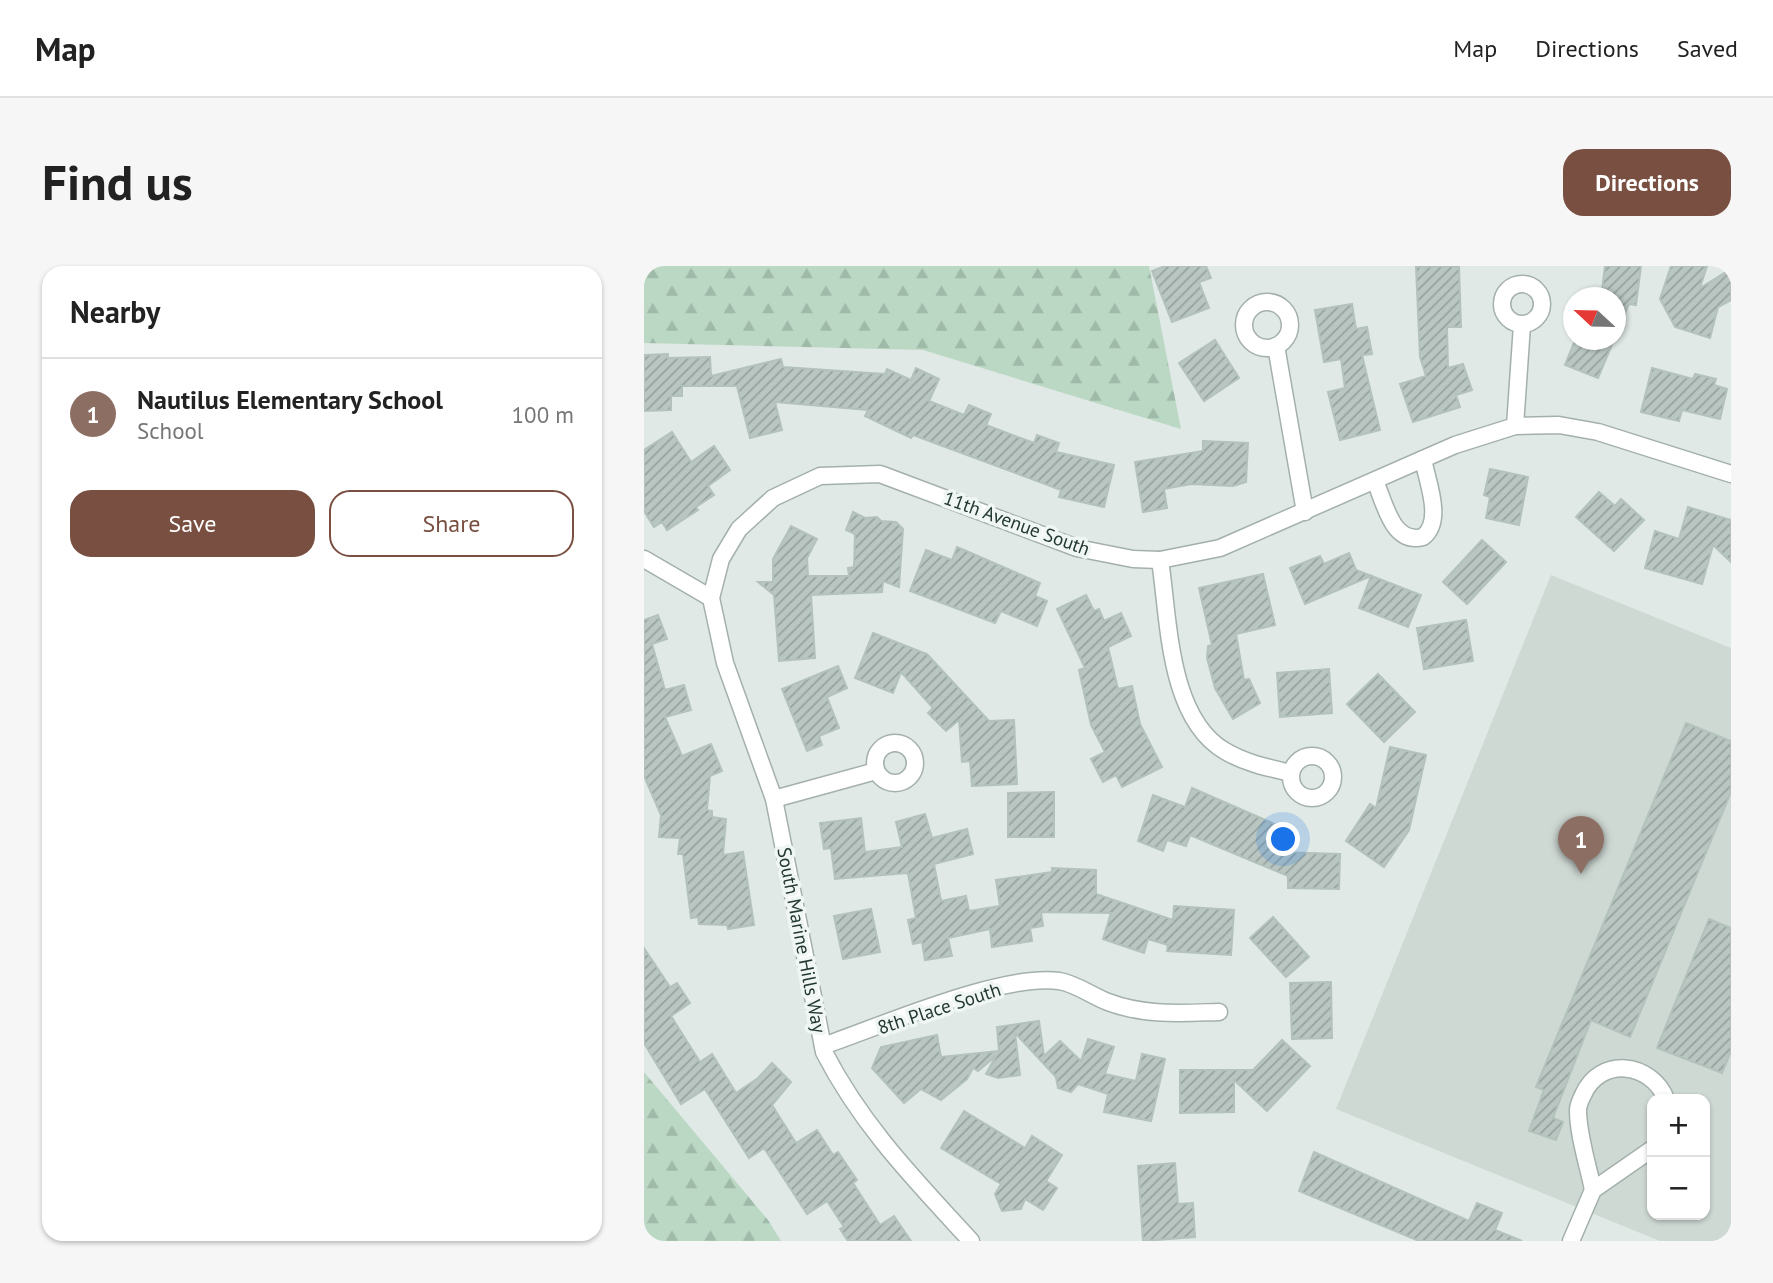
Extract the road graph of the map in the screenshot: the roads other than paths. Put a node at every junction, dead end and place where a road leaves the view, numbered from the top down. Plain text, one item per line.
1 (1522, 325) dead end
2 (1276, 346) dead end
3 (1515, 426) junction
4 (1423, 460) junction
5 (1731, 474) edge
6 (1375, 481) junction
7 (1304, 512) junction
8 (644, 559) edge
9 (1160, 560) junction
10 (711, 598) junction
11 (876, 771) dead end
12 (1291, 773) dead end
13 (774, 799) junction
14 (1219, 1012) dead end
15 (823, 1046) junction
16 (1663, 1094) edge
17 (1647, 1152) edge
18 (1593, 1190) junction
19 (971, 1241) edge
20 (1571, 1241) edge

1 - 3 street
2 - 7 street
3 - 4 street, 11th Avenue South
3 - 5 street, 11th Avenue South
4 - 6 street, 11th Avenue South
4 - 6 street
6 - 7 street, 11th Avenue South
7 - 9 street, 11th Avenue South
8 - 10 street
9 - 10 street, 11th Avenue South
9 - 12 street
10 - 13 street, South Marine Hills Way
11 - 13 street
13 - 15 street, South Marine Hills Way
14 - 15 street, 8th Place South
15 - 19 street, South Marine Hills Way
16 - 18 street
17 - 18 street
18 - 20 street

